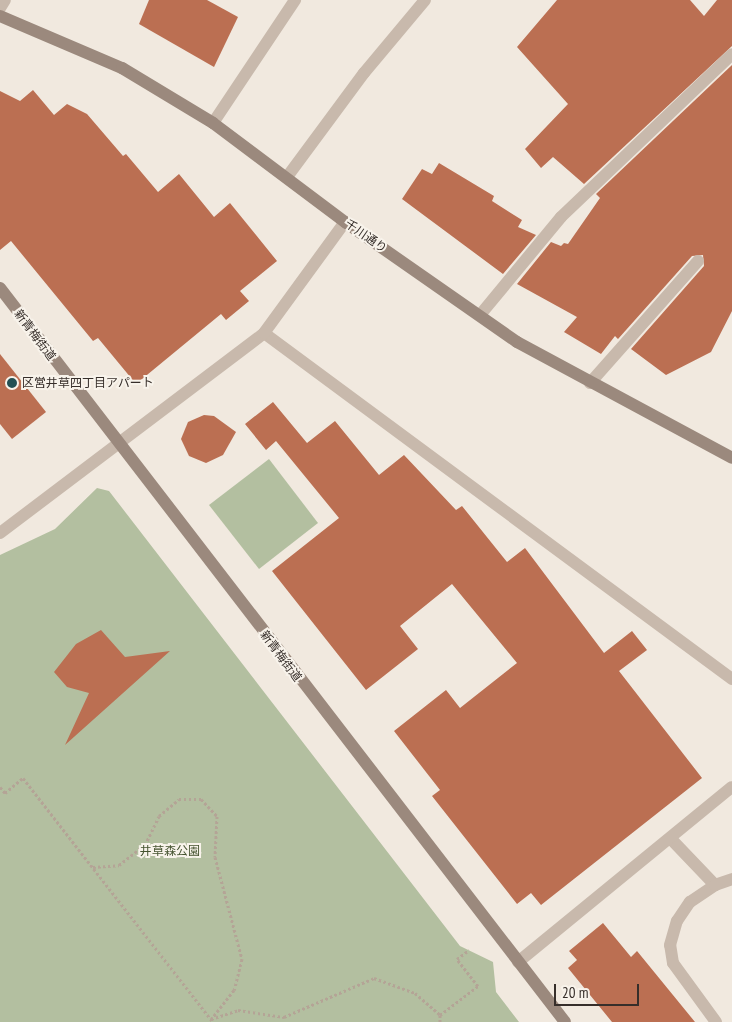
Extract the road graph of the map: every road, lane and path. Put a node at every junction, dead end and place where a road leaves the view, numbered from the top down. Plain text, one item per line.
1 (5, 0) edge
2 (296, 0) edge
3 (424, 0) edge
4 (0, 8) edge
5 (0, 16) edge
6 (732, 54) edge
7 (213, 123) junction
8 (287, 177) junction
9 (345, 222) junction
10 (698, 262) dead end
11 (0, 288) edge
12 (480, 315) junction
13 (264, 333) junction
14 (590, 383) junction
15 (120, 444) junction
16 (732, 458) edge
17 (0, 533) edge
18 (732, 678) edge
19 (0, 787) edge
20 (732, 787) edge
21 (671, 839) junction
22 (93, 867) junction
23 (732, 879) edge
24 (714, 886) junction
25 (469, 950) dead end
26 (518, 962) junction
27 (440, 1015) junction
28 (212, 1020) edge
29 (440, 1022) edge
30 (565, 1022) edge
31 (716, 1022) edge

1 - 4 street
2 - 7 street
3 - 8 street
5 - 7 main road, 千川通り
6 - 12 street
7 - 8 main road, 千川通り
8 - 9 main road, 千川通り
9 - 12 main road, 千川通り
9 - 13 street
10 - 14 street
11 - 15 main road, 新青梅街道
12 - 14 main road, 千川通り
13 - 15 street
13 - 18 street
14 - 16 main road, 千川通り
15 - 17 street
15 - 26 main road, 新青梅街道
19 - 22 path
20 - 21 street
21 - 24 street
21 - 26 street
22 - 28 path
22 - 28 path
23 - 24 street
24 - 31 street
25 - 27 path
26 - 30 main road, 新青梅街道
27 - 28 path
27 - 29 path

